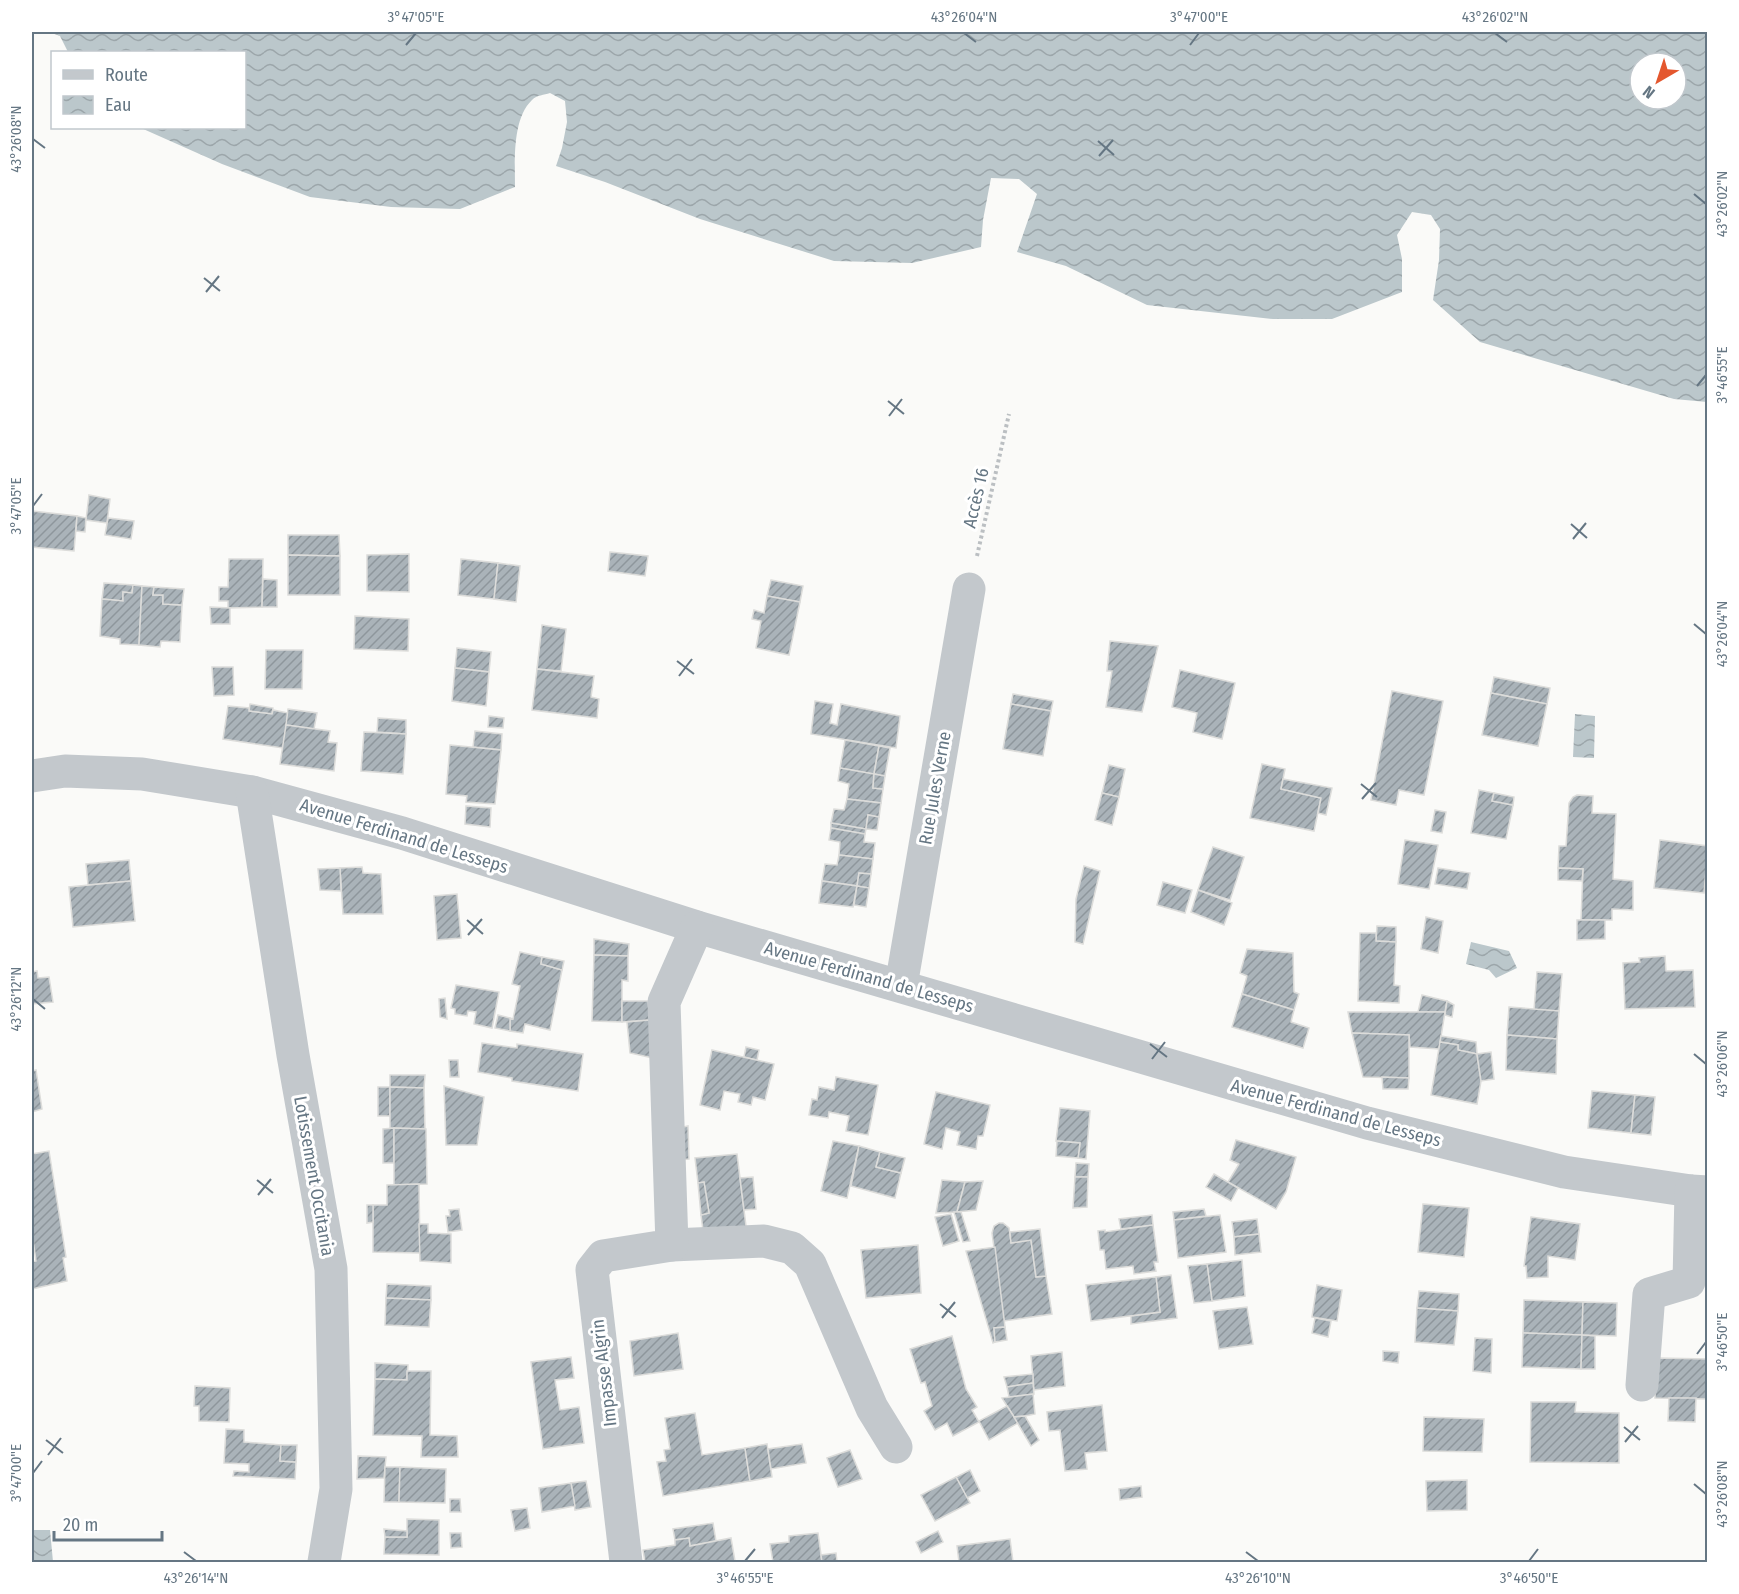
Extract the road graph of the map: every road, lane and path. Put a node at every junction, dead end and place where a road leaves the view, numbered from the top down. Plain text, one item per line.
1 (1009, 414) dead end
2 (969, 589) joint
3 (32, 776) edge
4 (252, 792) junction
5 (697, 927) junction
6 (901, 986) junction
7 (1699, 1191) edge
8 (672, 1245) junction
9 (1642, 1385) dead end
10 (896, 1448) dead end
11 (324, 1563) edge
12 (626, 1563) edge

1 - 2 path, Accès 16
2 - 6 street, Rue Jules Verne
3 - 4 street, Avenue Ferdinand de Lesseps
4 - 5 street, Avenue Ferdinand de Lesseps
4 - 11 street, Lotissement Occitania
5 - 6 street, Avenue Ferdinand de Lesseps
5 - 8 street
6 - 7 street, Avenue Ferdinand de Lesseps
7 - 9 street
8 - 10 street, Impasse Algrin
8 - 12 street, Impasse Algrin

